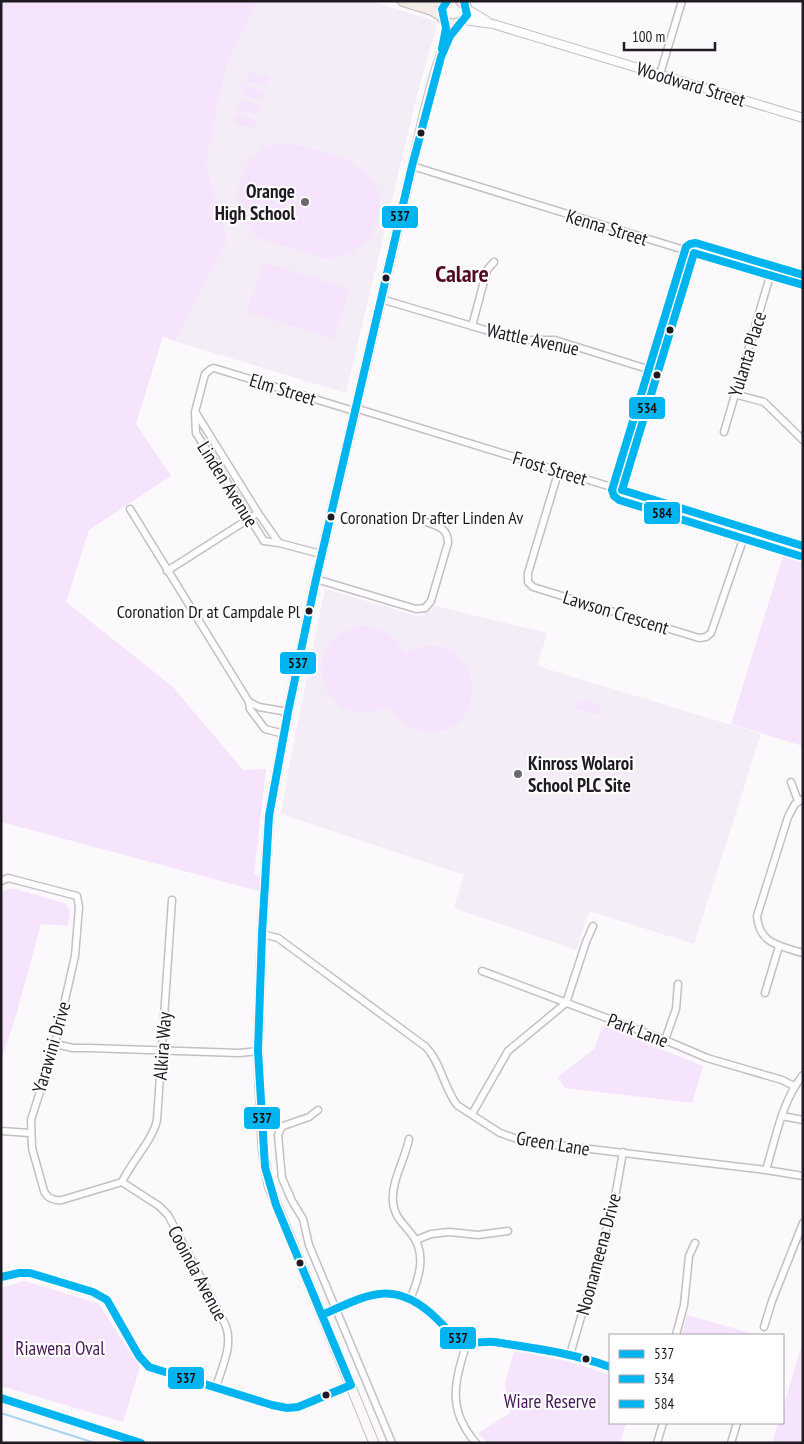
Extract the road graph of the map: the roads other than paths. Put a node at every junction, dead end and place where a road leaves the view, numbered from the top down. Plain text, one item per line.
1 (403, 1) edge
2 (428, 1) edge
3 (446, 1) edge
4 (682, 1) edge
5 (464, 4) edge
6 (444, 18) junction
7 (461, 22) junction
8 (493, 24) junction
9 (441, 57) junction
10 (660, 74) junction
11 (803, 118) edge
12 (412, 166) junction
13 (694, 254) junction
14 (494, 262) dead end
15 (770, 276) junction
16 (803, 285) edge
17 (381, 299) junction
18 (472, 326) junction
19 (210, 369) joint
20 (657, 372) junction
21 (734, 394) junction
22 (354, 410) junction
23 (195, 412) junction
24 (724, 432) dead end
25 (803, 440) edge
26 (559, 470) junction
27 (622, 490) junction
28 (130, 509) dead end
29 (258, 514) junction
30 (250, 519) junction
31 (426, 522) dead end
32 (747, 528) junction
33 (279, 543) junction
34 (803, 546) edge
35 (321, 554) junction
36 (167, 571) junction
37 (316, 579) junction
38 (249, 702) junction
39 (288, 712) junction
40 (284, 734) junction
41 (790, 782) dead end
42 (801, 800) edge
43 (1, 881) edge
44 (172, 900) dead end
45 (593, 926) dead end
46 (262, 934) junction
47 (779, 946) junction
48 (803, 953) edge
49 (482, 971) dead end
50 (678, 984) dead end
51 (764, 993) dead end
52 (566, 1003) junction
53 (665, 1040) junction
54 (55, 1044) junction
55 (162, 1050) junction
56 (258, 1050) junction
57 (803, 1075) edge
58 (794, 1086) junction
59 (318, 1110) dead end
60 (472, 1114) junction
61 (782, 1116) junction
62 (803, 1120) edge
63 (1, 1131) edge
64 (30, 1134) junction
65 (409, 1139) dead end
66 (623, 1152) junction
67 (766, 1170) junction
68 (803, 1176) edge
69 (122, 1182) junction
70 (803, 1223) edge
71 (508, 1231) dead end
72 (416, 1240) junction
73 (695, 1243) dead end
74 (1, 1277) edge
75 (411, 1297) junction
76 (336, 1308) junction
77 (322, 1315) junction
78 (764, 1327) dead end
79 (676, 1334) edge
80 (467, 1342) junction
81 (570, 1354) junction
82 (609, 1367) edge
83 (351, 1386) junction
84 (216, 1387) junction
85 (1, 1398) edge
86 (663, 1424) edge
87 (737, 1424) edge
88 (142, 1443) edge
89 (374, 1443) edge
90 (392, 1443) edge
91 (476, 1443) edge
92 (657, 1443) edge
93 (731, 1443) edge

1 - 6 highway
2 - 3 highway
3 - 6 highway
4 - 10 street
5 - 7 highway
5 - 8 street, Woodward Street
6 - 7 highway
6 - 9 main road
7 - 8 street, Woodward Street
7 - 9 main road
8 - 10 street, Woodward Street
9 - 12 main road
10 - 11 street, Woodward Street
12 - 13 street, Kenna Street
12 - 17 main road
13 - 15 street, Kenna Street
13 - 20 street
14 - 18 street
15 - 16 street, Kenna Street
15 - 21 street, Yulanta Place
17 - 18 street, Wattle Avenue
17 - 22 main road
18 - 20 street, Wattle Avenue
19 - 22 street, Elm Street
19 - 23 street, Linden Avenue
20 - 27 street
21 - 24 street, Yulanta Place
21 - 25 street
22 - 26 street, Frost Street
22 - 35 main road
23 - 29 street, Linden Avenue
23 - 30 street, Linden Avenue
26 - 27 street, Frost Street
26 - 32 street, Lawson Crescent
27 - 32 street, Frost Street
28 - 36 street
29 - 30 street
29 - 33 street, Linden Avenue
30 - 33 street, Linden Avenue
30 - 36 street
31 - 37 street
32 - 34 street, Frost Street
33 - 35 street, Linden Avenue
35 - 37 main road
36 - 38 street
37 - 39 main road
38 - 39 street
38 - 40 street
39 - 40 main road
40 - 46 main road
41 - 42 street
42 - 47 street
43 - 54 street, Yarawini Drive
44 - 55 street, Alkira Way
45 - 52 street
46 - 56 main road
46 - 60 street, Green Lane
47 - 48 street
47 - 51 street
49 - 52 street, Park Lane
50 - 53 street
52 - 53 street, Park Lane
52 - 60 street
53 - 58 street, Park Lane
54 - 55 street
54 - 64 street, Yarawini Drive
55 - 56 street
55 - 69 street, Alkira Way
56 - 77 main road
57 - 58 street
58 - 61 street
59 - 76 street
60 - 66 street, Green Lane
61 - 62 street
61 - 67 street
63 - 64 street
64 - 69 street, Yarawini Drive
65 - 72 street
66 - 67 street, Green Lane
66 - 81 street, Noonameena Drive
67 - 68 street, Green Lane
69 - 84 street, Cooinda Avenue
70 - 78 street
71 - 72 street
72 - 75 street
73 - 79 street
74 - 84 street
75 - 76 street
75 - 80 street
76 - 77 street
76 - 90 street
77 - 83 main road
80 - 81 street
80 - 91 street
81 - 82 street
83 - 84 street
83 - 89 main road
85 - 88 street
86 - 92 street
87 - 93 street

